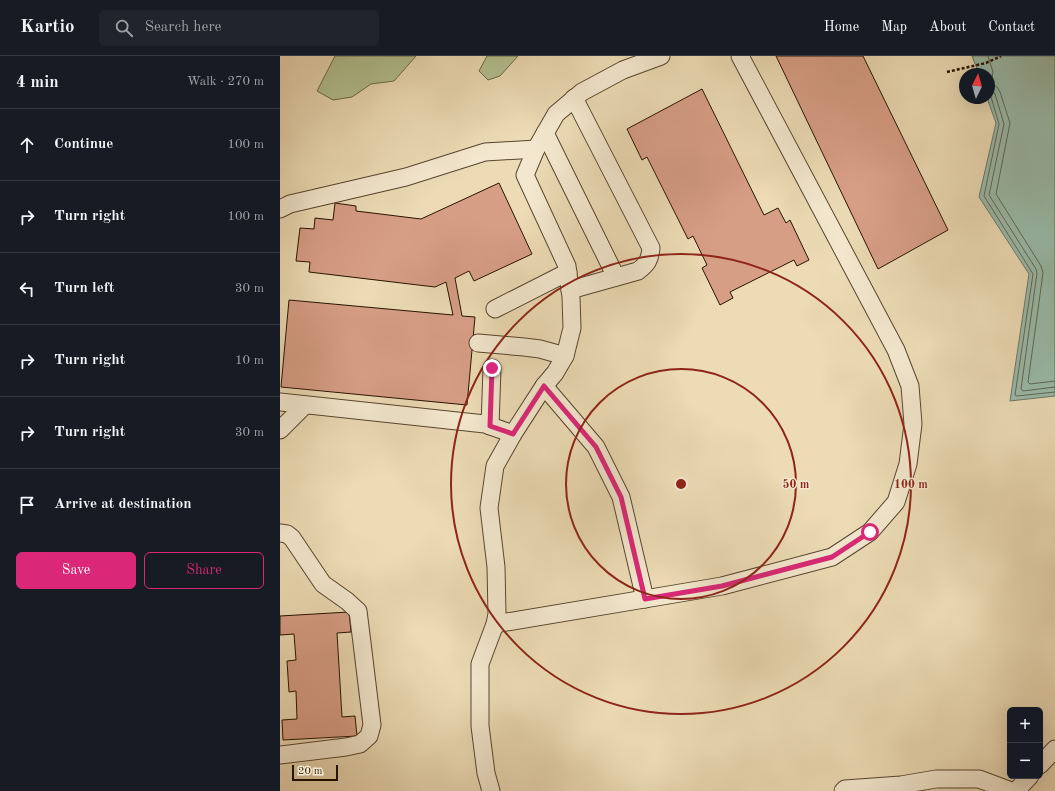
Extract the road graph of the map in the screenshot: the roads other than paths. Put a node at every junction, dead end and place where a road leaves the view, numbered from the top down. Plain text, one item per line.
1 (661, 56) edge
2 (740, 56) edge
3 (574, 98) junction
4 (546, 132) junction
5 (536, 149) junction
6 (280, 209) edge
7 (568, 272) junction
8 (616, 277) junction
9 (570, 290) junction
10 (495, 309) dead end
11 (478, 343) dead end
12 (565, 356) junction
13 (492, 368) dead end
14 (544, 386) junction
15 (280, 402) edge
16 (305, 405) junction
17 (490, 426) junction
18 (280, 430) edge
19 (513, 434) junction
20 (280, 533) edge
21 (645, 599) junction
22 (496, 624) junction
23 (1055, 749) edge
24 (280, 755) edge
25 (1043, 762) edge
26 (936, 779) junction
27 (1027, 779) edge
28 (895, 788) edge
29 (845, 790) edge
30 (491, 791) edge
31 (951, 791) edge
32 (1011, 791) edge
33 (1016, 791) edge

1 - 3 lane
2 - 21 lane
3 - 4 lane
3 - 8 lane
4 - 5 lane
4 - 8 lane
5 - 6 lane
5 - 7 lane
7 - 9 lane
7 - 10 lane
8 - 9 lane
9 - 12 lane
11 - 12 lane
12 - 14 lane
13 - 17 lane
14 - 19 lane
14 - 21 lane
15 - 16 lane
16 - 17 lane
16 - 18 lane
17 - 19 lane
19 - 22 lane
20 - 24 lane
21 - 22 lane
22 - 30 lane
23 - 25 lane
26 - 28 lane
26 - 31 lane
26 - 32 lane
27 - 33 lane
28 - 29 lane

